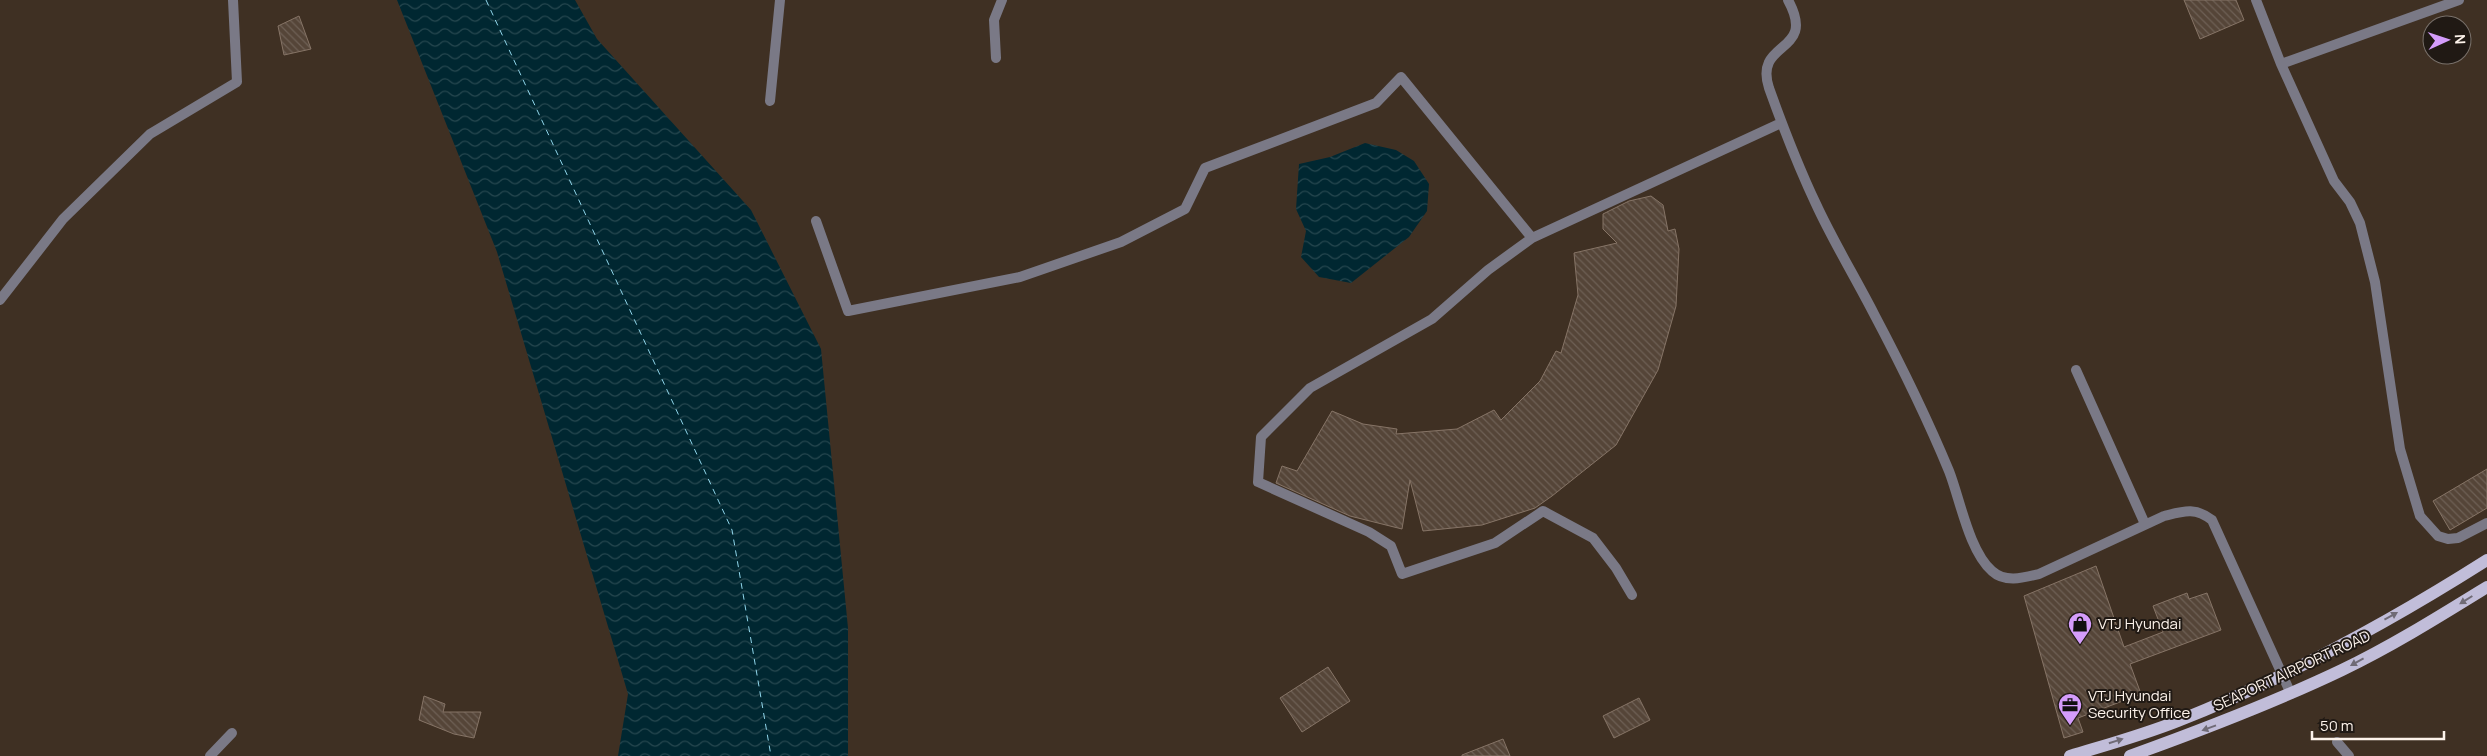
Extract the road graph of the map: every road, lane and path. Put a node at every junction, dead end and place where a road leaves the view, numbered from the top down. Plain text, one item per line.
1 (233, 0) edge
2 (780, 0) edge
3 (1002, 0) edge
4 (1788, 0) edge
5 (2256, 0) edge
6 (2459, 0) edge
7 (996, 58) dead end
8 (2281, 64) junction
9 (770, 101) dead end
10 (1781, 123) junction
11 (816, 221) dead end
12 (1532, 238) junction
13 (0, 300) edge
14 (2076, 370) dead end
15 (2487, 523) edge
16 (2145, 524) junction
17 (2487, 560) edge
18 (2487, 587) edge
19 (1632, 595) dead end
20 (2281, 676) junction
21 (2291, 694) junction
22 (232, 733) dead end
23 (2337, 742) dead end
24 (210, 756) edge
25 (2070, 756) edge
26 (2130, 756) edge
27 (2349, 756) edge

1 - 13 street
2 - 9 street
3 - 7 street
4 - 10 street
5 - 8 street
6 - 8 street
8 - 15 street
10 - 12 street
10 - 16 street
11 - 12 street
12 - 19 street
14 - 16 street
16 - 20 street
20 -> 17 main road
18 -> 21 main road, SEAPORT AIRPORT ROAD
20 - 21 street
25 -> 20 main road
21 -> 26 main road, SEAPORT AIRPORT ROAD
22 - 24 street
23 - 27 street

